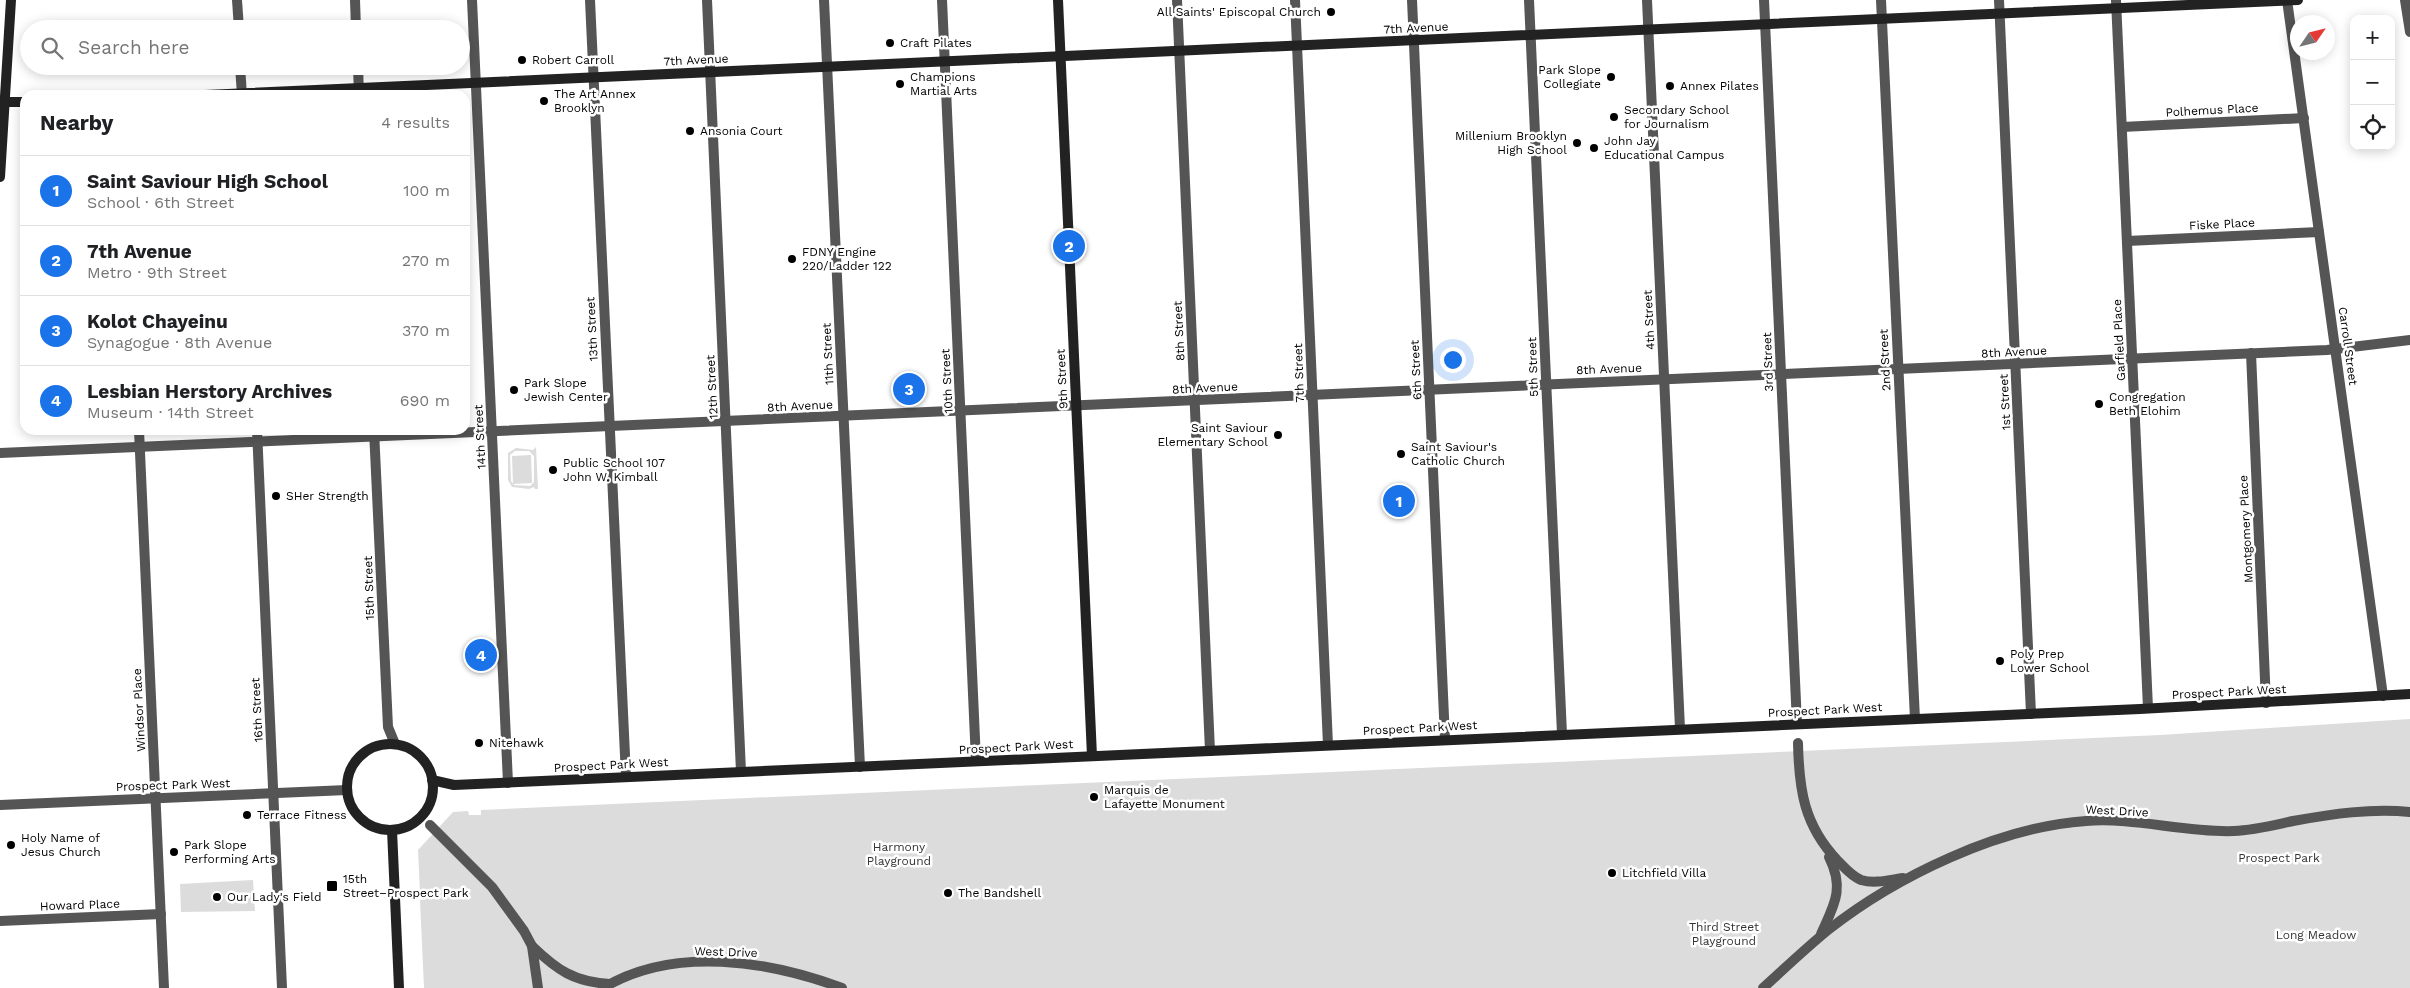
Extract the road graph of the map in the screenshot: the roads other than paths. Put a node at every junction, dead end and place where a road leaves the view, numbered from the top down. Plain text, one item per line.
1 (11, 0) edge
2 (238, 0) edge
3 (355, 0) edge
4 (472, 0) edge
5 (590, 0) edge
6 (707, 0) edge
7 (824, 0) edge
8 (942, 0) edge
9 (1058, 0) edge
10 (1177, 0) edge
11 (1295, 0) edge
12 (1412, 0) edge
13 (1529, 0) edge
14 (1646, 0) edge
15 (1764, 0) edge
16 (1881, 0) edge
17 (1999, 0) edge
18 (2291, 0) edge
19 (2405, 0) edge
20 (2116, 4) edge
21 (1999, 14) junction
22 (239, 20) edge
23 (356, 20) edge
24 (1882, 20) junction
25 (1765, 25) junction
26 (1648, 30) junction
27 (2410, 32) edge
28 (1531, 35) junction
29 (1414, 41) junction
30 (1297, 46) junction
31 (1179, 52) junction
32 (1060, 57) junction
33 (945, 62) junction
34 (828, 67) junction
35 (710, 72) junction
36 (241, 75) edge
37 (358, 75) edge
38 (593, 78) junction
39 (476, 83) junction
40 (242, 90) edge
41 (359, 90) edge
42 (385, 90) edge
43 (2, 102) edge
44 (20, 102) edge
45 (2304, 118) junction
46 (2122, 126) junction
47 (0, 177) edge
48 (2319, 232) junction
49 (2127, 240) junction
50 (2410, 340) edge
51 (2336, 350) junction
52 (2250, 353) junction
53 (2132, 358) junction
54 (2016, 364) junction
55 (1898, 370) junction
56 (1781, 374) junction
57 (1664, 380) junction
58 (1546, 385) junction
59 (1429, 390) junction
60 (1312, 395) junction
61 (1195, 400) junction
62 (1076, 406) junction
63 (960, 411) junction
64 (843, 416) junction
65 (726, 422) junction
66 (609, 427) junction
67 (470, 433) edge
68 (492, 433) junction
69 (139, 435) edge
70 (257, 435) edge
71 (361, 435) edge
72 (374, 435) edge
73 (257, 443) junction
74 (140, 448) junction
75 (0, 453) edge
76 (2410, 694) edge
77 (2383, 696) junction
78 (2266, 703) junction
79 (2148, 708) junction
80 (2031, 714) junction
81 (1915, 719) junction
82 (1798, 724) junction
83 (1680, 729) junction
84 (1562, 734) junction
85 (1445, 739) junction
86 (395, 744) junction
87 (1798, 744) dead end
88 (1328, 745) junction
89 (1210, 751) junction
90 (1092, 756) junction
91 (976, 761) junction
92 (860, 767) junction
93 (742, 772) junction
94 (626, 777) junction
95 (432, 780) junction
96 (508, 783) junction
97 (347, 790) junction
98 (273, 793) junction
99 (156, 798) junction
100 (0, 805) edge
101 (2410, 812) edge
102 (430, 825) dead end
103 (392, 830) junction
104 (1823, 845) junction
105 (1911, 876) junction
106 (161, 914) junction
107 (0, 921) edge
108 (1819, 938) junction
109 (532, 946) junction
110 (607, 986) edge
111 (164, 988) edge
112 (282, 988) edge
113 (399, 988) edge
114 (538, 988) edge
115 (842, 988) edge
116 (1763, 988) edge

1 - 43 street
2 - 22 street
3 - 23 street
4 - 39 street, 14th Street
5 - 38 street, 13th Street
6 - 35 street, 12th Street
7 - 34 street, 11th Street
8 - 33 street, 10th Street
9 - 32 street, 9th Street
10 - 31 street, 8th Street
11 - 30 street, 7th Street
12 - 29 street, 6th Street
13 - 28 street, 5th Street
14 - 26 street, 4th Street
15 - 25 street, 3rd Street
16 - 24 street, 2nd Street
17 - 21 street, 1st Street
18 - 20 street, 7th Avenue
18 - 45 street, Carroll Street
19 - 27 street
20 - 21 street, 7th Avenue
20 - 46 street, Garfield Place
21 - 24 street, 7th Avenue
21 - 54 street, 1st Street
24 - 25 street, 7th Avenue
24 - 55 street, 2nd Street
25 - 26 street, 7th Avenue
25 - 56 street, 3rd Street
26 - 28 street, 7th Avenue
26 - 57 street, 4th Street
28 - 29 street, 7th Avenue
28 - 58 street, 5th Street
29 - 30 street, 7th Avenue
29 - 59 street, 6th Street
30 - 31 street, 7th Avenue
30 - 60 street, 7th Street
31 - 32 street, 7th Avenue
31 - 61 street, 8th Street
32 - 33 street, 7th Avenue
32 - 62 street, 9th Street
33 - 34 street, 7th Avenue
33 - 63 street, 10th Street
34 - 35 street, 7th Avenue
34 - 64 street, 11th Street
35 - 38 street, 7th Avenue
35 - 65 street, 12th Street
36 - 40 street
37 - 41 street
38 - 39 street, 7th Avenue
38 - 66 street, 13th Street
39 - 42 street, 7th Avenue
39 - 68 street, 14th Street
43 - 44 street
43 - 47 street
45 - 46 street, Polhemus Place
45 - 48 street, Carroll Street
46 - 49 street, Garfield Place
48 - 49 street, Fiske Place
48 - 51 street, Carroll Street
49 - 53 street, Garfield Place
50 - 51 street, 8th Avenue
51 - 52 street, 8th Avenue
51 - 77 street, Carroll Street
52 - 53 street, 8th Avenue
52 - 78 street, Montgomery Place
53 - 54 street, 8th Avenue
53 - 79 street, Garfield Place
54 - 55 street, 8th Avenue
54 - 80 street, 1st Street
55 - 56 street, 8th Avenue
55 - 81 street, 2nd Street
56 - 57 street, 8th Avenue
56 - 82 street, 3rd Street
57 - 58 street, 8th Avenue
57 - 83 street, 4th Street
58 - 59 street, 8th Avenue
58 - 84 street, 5th Street
59 - 60 street, 8th Avenue
59 - 85 street, 6th Street
60 - 61 street, 8th Avenue
60 - 88 street, 7th Street
61 - 62 street, 8th Avenue
61 - 89 street, 8th Street
62 - 63 street, 8th Avenue
62 - 90 street, 9th Street
63 - 64 street, 8th Avenue
63 - 91 street, 10th Street
64 - 65 street, 8th Avenue
64 - 92 street, 11th Street
65 - 66 street, 8th Avenue
65 - 93 street, 12th Street
66 - 68 street, 8th Avenue
66 - 94 street, 13th Street
67 - 68 street, 8th Avenue
68 - 96 street, 14th Street
69 - 74 street, Windsor Place
70 - 73 street, 16th Street
71 - 73 street, 8th Avenue
72 - 86 street, 15th Street
73 - 74 street, 8th Avenue
73 - 98 street, 16th Street
74 - 75 street, 8th Avenue
74 - 99 street, Windsor Place
76 - 77 street, Prospect Park West
77 - 78 street, Prospect Park West
78 - 79 street, Prospect Park West
79 - 80 street, Prospect Park West
80 - 81 street, Prospect Park West
81 - 82 street, Prospect Park West
82 - 83 street, Prospect Park West
83 - 84 street, Prospect Park West
84 - 85 street, Prospect Park West
85 - 88 street, Prospect Park West
86 - 95 street
86 - 97 street
87 - 104 street
88 - 89 street, Prospect Park West
89 - 90 street, Prospect Park West
90 - 91 street, Prospect Park West
91 - 92 street, Prospect Park West
92 - 93 street, Prospect Park West
93 - 94 street, Prospect Park West
94 - 96 street, Prospect Park West
95 - 96 street, Prospect Park West
95 - 103 street
97 - 98 street, Prospect Park West
97 - 103 street
98 - 99 street, Prospect Park West
98 - 112 street, 16th Street
99 - 100 street, Prospect Park West
99 - 106 street, Windsor Place
101 - 105 street, West Drive
102 - 109 street, West Drive
103 - 113 street
104 - 105 street
104 - 108 street, West Drive
105 - 108 street, West Drive
106 - 107 street, Howard Place
106 - 111 street, Windsor Place
108 - 116 street, West Drive
109 - 110 street, West Drive
109 - 114 street, West Drive
110 - 115 street, West Drive

